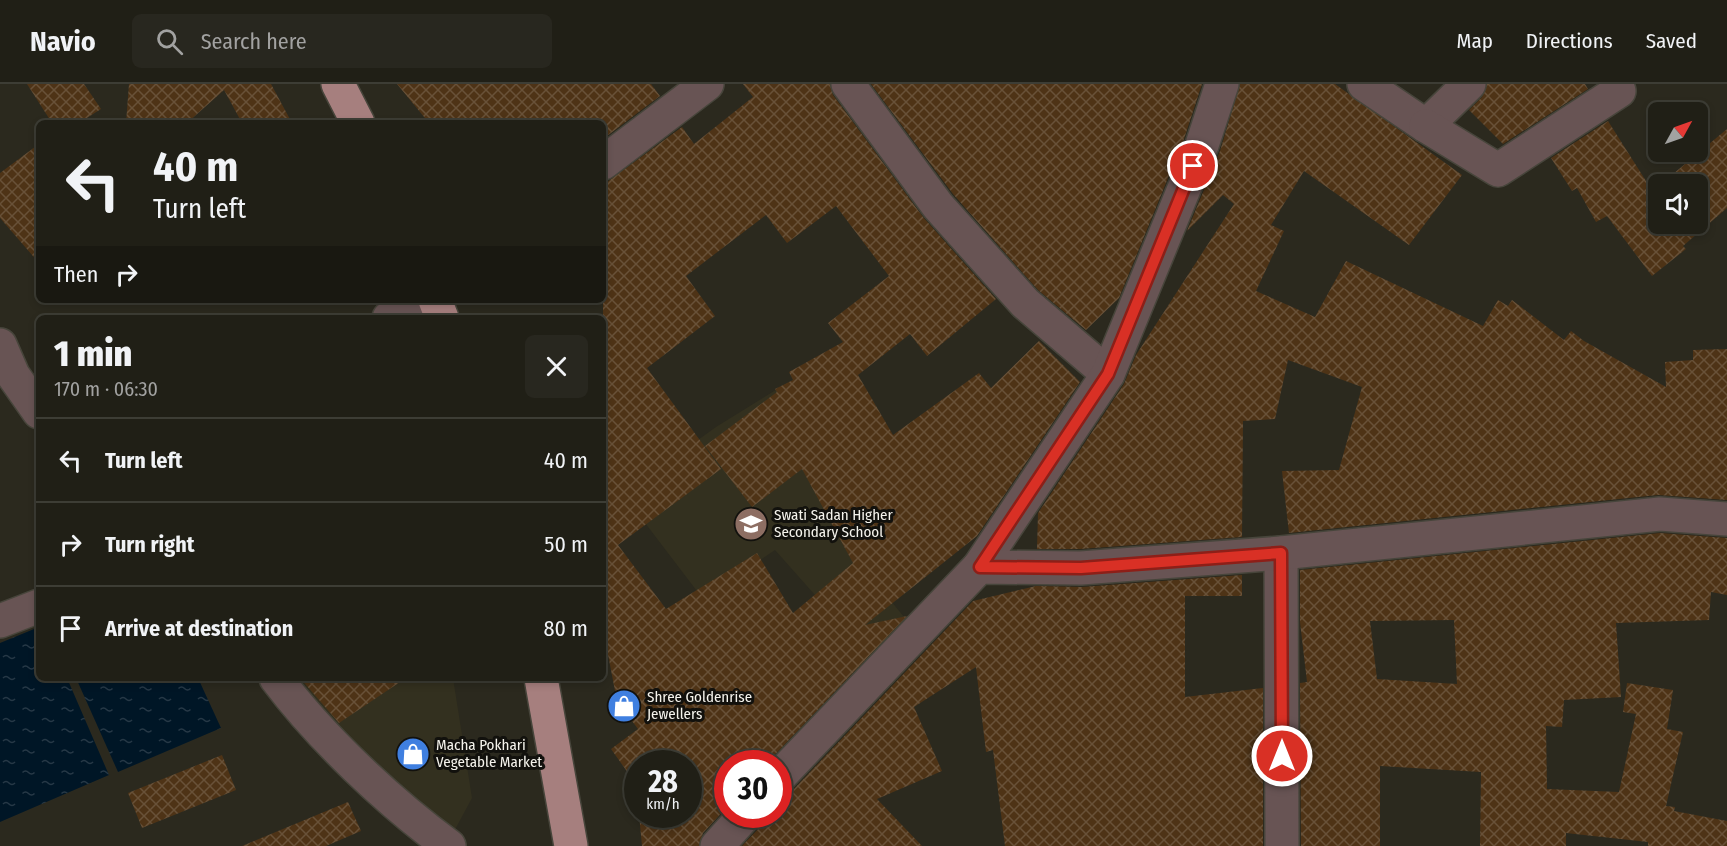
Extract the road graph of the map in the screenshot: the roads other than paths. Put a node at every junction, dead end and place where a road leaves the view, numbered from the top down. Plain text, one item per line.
1 (338, 84) edge
2 (707, 84) edge
3 (848, 84) edge
4 (1222, 84) edge
5 (1364, 84) edge
6 (1469, 84) edge
7 (1619, 91) dead end
8 (356, 120) edge
9 (1426, 126) junction
10 (606, 161) edge
11 (438, 306) edge
12 (402, 315) edge
13 (0, 345) edge
14 (1108, 374) junction
15 (36, 408) edge
16 (1727, 519) edge
17 (1281, 553) junction
18 (980, 567) junction
19 (36, 607) edge
20 (0, 621) edge
21 (278, 681) edge
22 (542, 681) edge
23 (792, 763) edge
24 (733, 828) edge
25 (449, 846) edge
26 (571, 846) edge
27 (717, 846) edge
28 (1282, 846) edge

1 - 8 main road
2 - 10 street
3 - 14 street
4 - 14 street
5 - 9 street
6 - 9 street
7 - 9 street
11 - 12 street
13 - 15 street
14 - 18 street
16 - 17 street
17 - 18 street
17 - 28 street
18 - 23 street
19 - 20 street
21 - 25 street
22 - 26 main road
24 - 27 street

